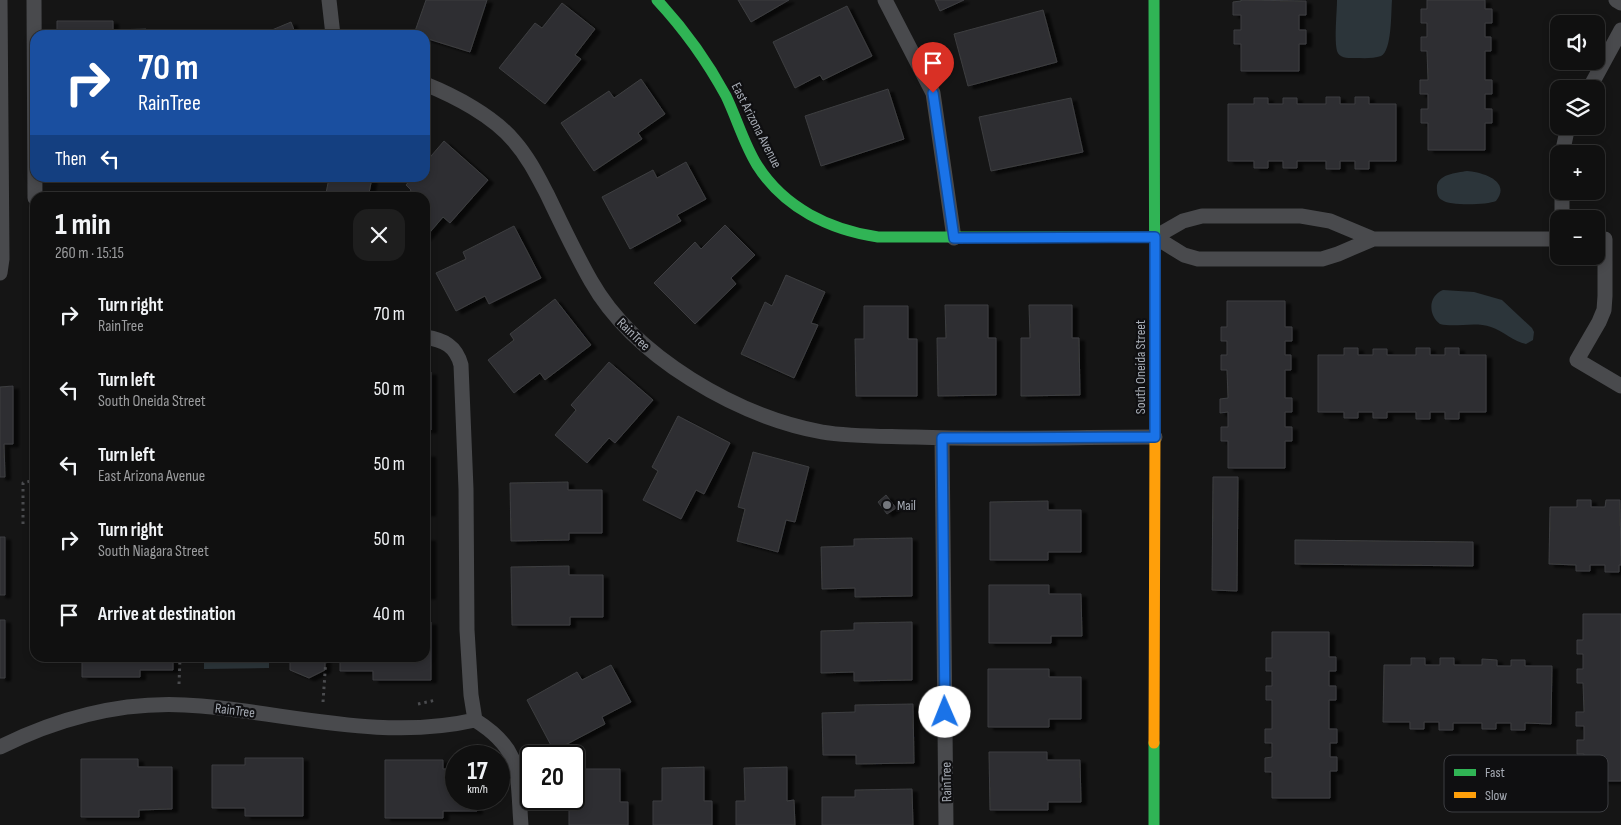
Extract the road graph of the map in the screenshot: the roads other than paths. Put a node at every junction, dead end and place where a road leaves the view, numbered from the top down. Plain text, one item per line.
1 (0, 0) edge
2 (34, 0) edge
3 (329, 0) edge
4 (657, 0) edge
5 (885, 0) edge
6 (1154, 0) edge
7 (1616, 0) edge
8 (1621, 3) edge
9 (34, 30) edge
10 (332, 30) edge
11 (1621, 30) edge
12 (1594, 80) edge
13 (430, 86) edge
14 (1155, 237) junction
15 (954, 238) junction
16 (1373, 239) junction
17 (1550, 239) edge
18 (1605, 265) edge
19 (0, 273) edge
20 (430, 338) edge
21 (1621, 386) edge
22 (1155, 437) junction
23 (942, 438) junction
24 (475, 720) junction
25 (0, 747) edge
26 (521, 825) edge
27 (946, 825) edge
28 (1154, 825) edge

1 - 19 lane
2 - 9 lane
3 - 10 lane
4 - 15 street, East Arizona Avenue
5 - 15 lane
6 - 14 street, South Oneida Street
7 - 8 lane
11 - 12 lane
13 - 23 lane, RainTree
14 - 15 street, East Arizona Avenue
14 - 16 lane
14 - 16 lane
14 - 22 street, South Oneida Street
16 - 17 lane
18 - 21 lane
20 - 24 lane
22 - 23 lane, RainTree
22 - 28 street, South Oneida Street
23 - 27 lane, RainTree
24 - 25 lane, RainTree
24 - 26 lane

